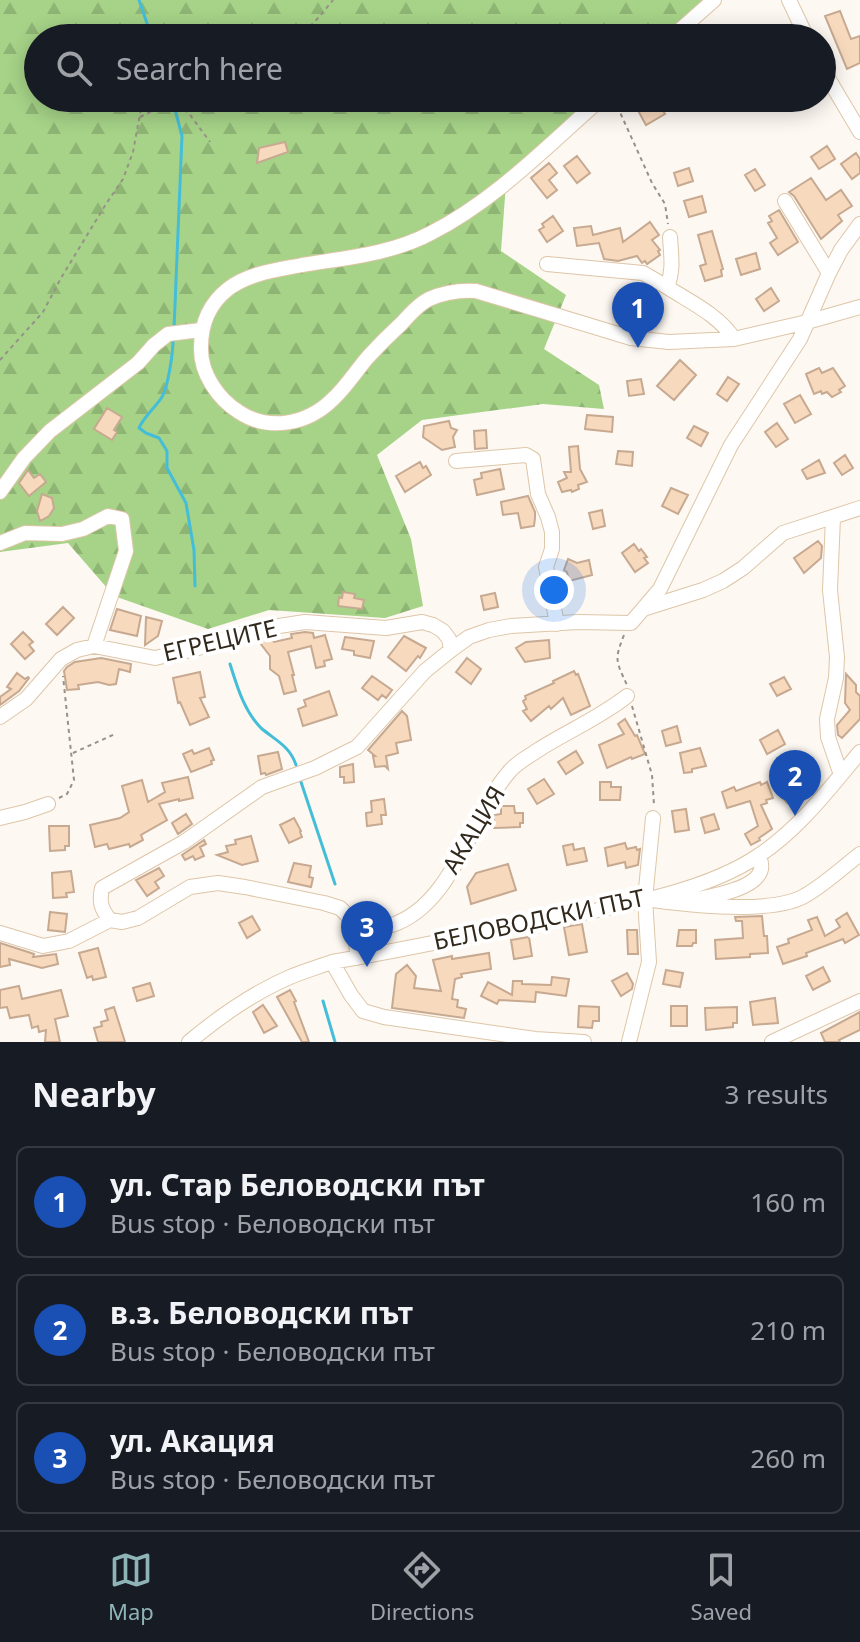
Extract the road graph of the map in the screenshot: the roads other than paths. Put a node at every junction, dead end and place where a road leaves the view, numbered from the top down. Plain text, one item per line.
1 (714, 0) edge
2 (789, 0) edge
3 (687, 24) edge
4 (800, 24) edge
5 (836, 92) edge
6 (586, 112) edge
7 (860, 132) edge
8 (785, 201) dead end
9 (860, 224) edge
10 (670, 237) road end
11 (547, 264) dead end
12 (829, 273) junction
13 (667, 287) junction
14 (860, 307) edge
15 (807, 322) junction
16 (201, 330) junction
17 (734, 339) junction
18 (456, 461) dead end
19 (0, 492) edge
20 (860, 508) edge
21 (833, 517) junction
22 (0, 543) edge
23 (645, 608) junction
24 (557, 624) junction
25 (94, 646) junction
26 (451, 650) junction
27 (627, 696) road end
28 (0, 717) edge
29 (860, 752) edge
30 (841, 775) junction
31 (48, 804) road end
32 (0, 818) edge
33 (653, 818) road end
34 (860, 854) edge
35 (759, 855) junction
36 (645, 899) junction
37 (680, 904) junction
38 (110, 920) junction
39 (356, 931) junction
40 (0, 933) edge
41 (357, 958) junction
42 (332, 962) junction
43 (860, 1001) edge
44 (189, 1042) edge
45 (584, 1042) edge
46 (629, 1042) edge
47 (772, 1042) edge

1 - 3 street
2 - 4 street
5 - 7 street
6 - 16 street
8 - 12 street
9 - 12 street
10 - 13 street
11 - 13 street
12 - 15 street
13 - 17 street
14 - 15 street
15 - 17 street
15 - 23 street
16 - 17 street
16 - 19 street
18 - 24 street
20 - 21 street
21 - 23 street
21 - 30 street
22 - 25 street
23 - 24 street
24 - 26 street
25 - 26 street, ЕГРЕЦИТЕ
25 - 28 street
26 - 38 street
27 - 39 street, АКАЦИЯ
29 - 30 street, БЕЛОВОДСКИ ПЪТ
30 - 35 street, БЕЛОВОДСКИ ПЪТ
31 - 32 street
33 - 36 street
34 - 37 street
35 - 36 street, БЕЛОВОДСКИ ПЪТ
35 - 37 street
36 - 37 street
36 - 41 street, БЕЛОВОДСКИ ПЪТ
36 - 46 street
38 - 39 street
38 - 40 street
39 - 41 street
41 - 42 street, БЕЛОВОДСКИ ПЪТ
42 - 44 street, БЕЛОВОДСКИ ПЪТ
42 - 45 street
43 - 47 street

